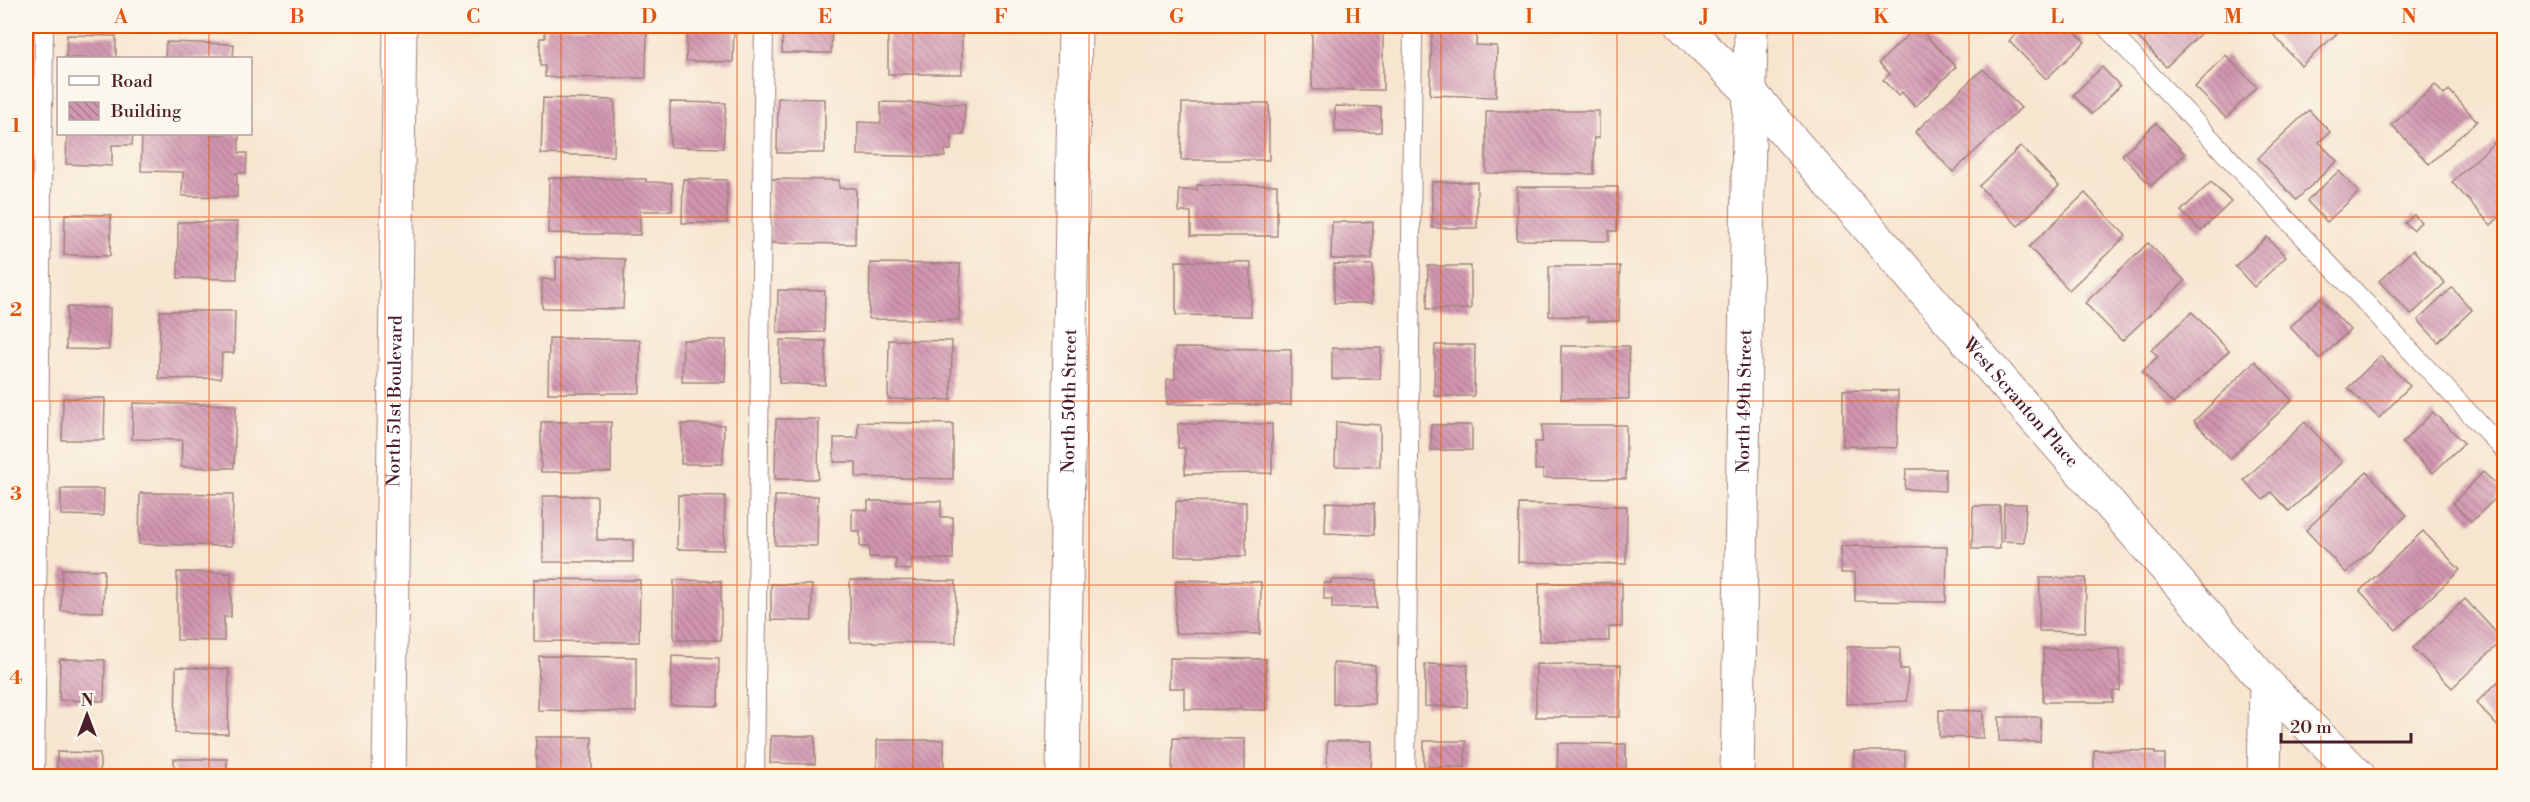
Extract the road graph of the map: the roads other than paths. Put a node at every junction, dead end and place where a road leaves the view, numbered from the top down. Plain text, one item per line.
1 (44, 26) edge
2 (400, 26) edge
3 (764, 26) edge
4 (1075, 26) edge
5 (1413, 26) edge
6 (1683, 26) edge
7 (1751, 26) edge
8 (2105, 26) edge
9 (1750, 92) junction
10 (2505, 450) edge
11 (2266, 683) junction
12 (35, 777) edge
13 (389, 777) edge
14 (755, 777) edge
15 (1063, 777) edge
16 (1406, 777) edge
17 (1737, 777) edge
18 (2264, 777) edge
19 (2359, 777) edge

1 - 12 lane
2 - 13 street, North 51st Boulevard
3 - 14 lane
4 - 15 street, North 50th Street
5 - 16 lane
6 - 9 street, West Scranton Place
7 - 9 street, North 49th Street
8 - 10 lane
9 - 11 street, West Scranton Place
9 - 17 street, North 49th Street
11 - 18 street
11 - 19 street, West Scranton Place

